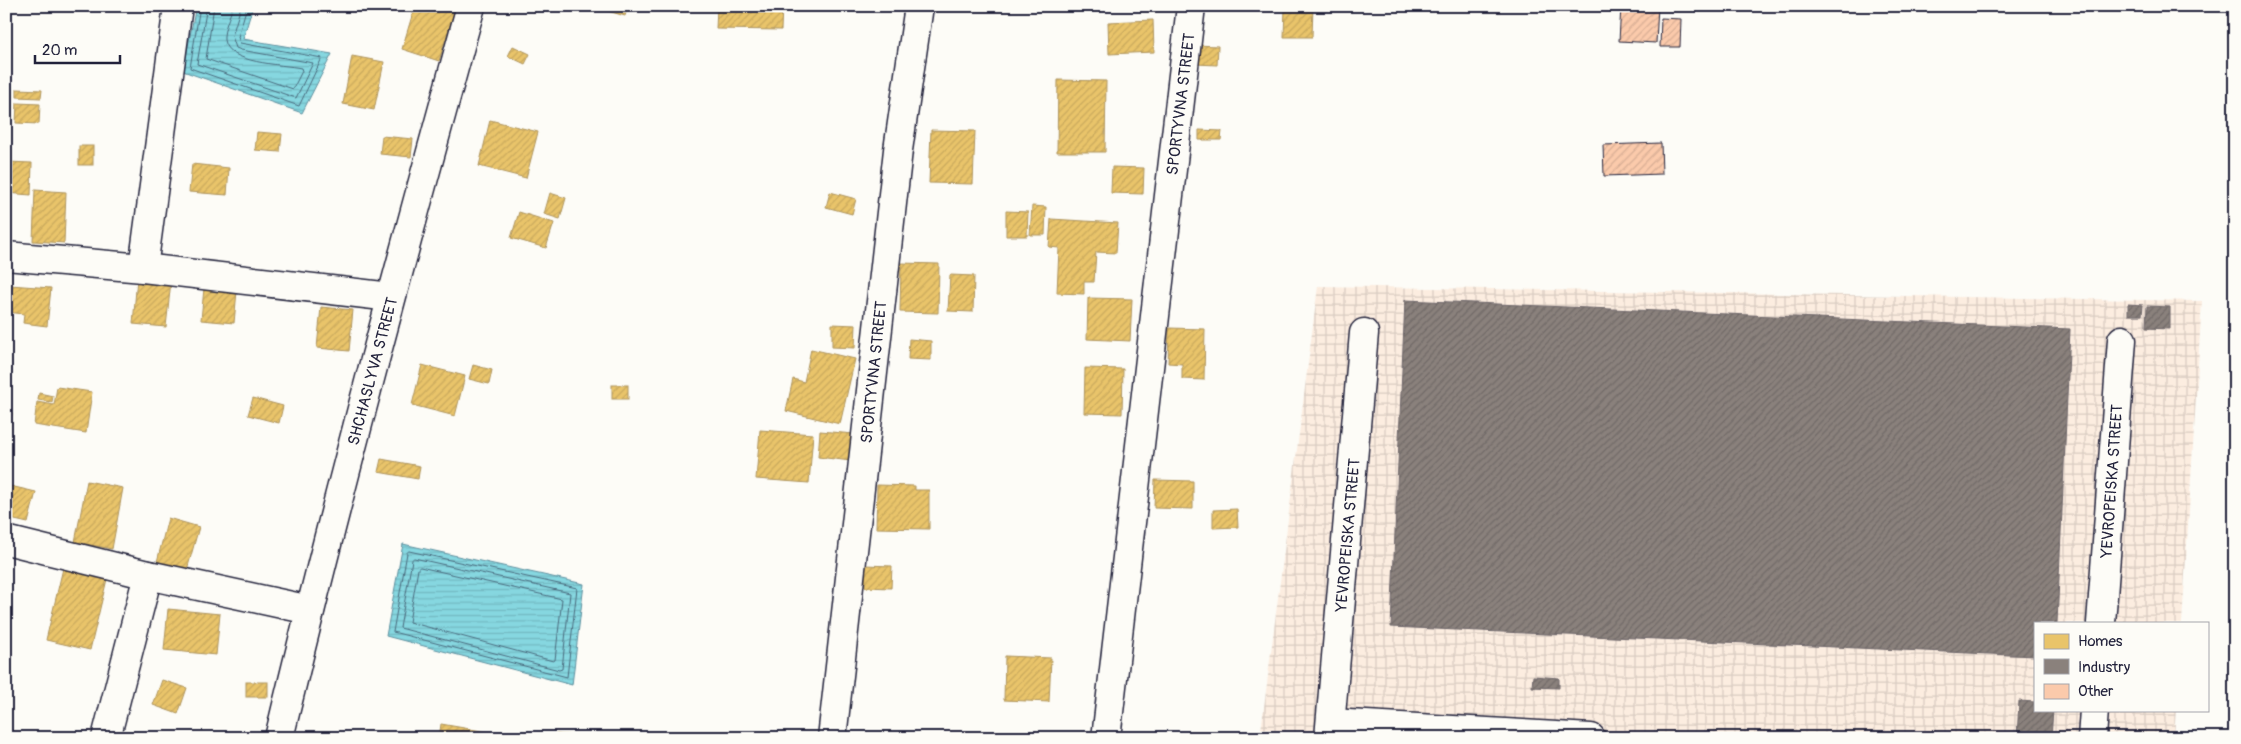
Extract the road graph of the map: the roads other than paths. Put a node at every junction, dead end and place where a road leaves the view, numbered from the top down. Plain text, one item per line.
1 (178, 6) edge
2 (471, 6) edge
3 (918, 6) edge
4 (1191, 6) edge
5 (6, 256) edge
6 (143, 268) junction
7 (391, 297) junction
8 (1364, 333) dead end
9 (2122, 340) dead end
10 (6, 540) edge
11 (148, 575) junction
12 (310, 610) junction
13 (2101, 622) edge
14 (2094, 712) edge
15 (1330, 730) edge
16 (106, 738) edge
17 (280, 738) edge
18 (832, 738) edge
19 (1106, 738) edge
20 (1591, 738) edge
21 (2092, 738) edge

1 - 6 street
2 - 7 street, SHCHASLYVA STREET
3 - 18 street, SPORTYVNA STREET
4 - 19 street, SPORTYVNA STREET
5 - 6 street
6 - 7 street
7 - 12 street, SHCHASLYVA STREET
8 - 15 street, YEVROPEISKA STREET
9 - 13 street, YEVROPEISKA STREET
10 - 11 street
11 - 12 street
11 - 16 street
12 - 17 street, SHCHASLYVA STREET
14 - 21 street
15 - 20 street

